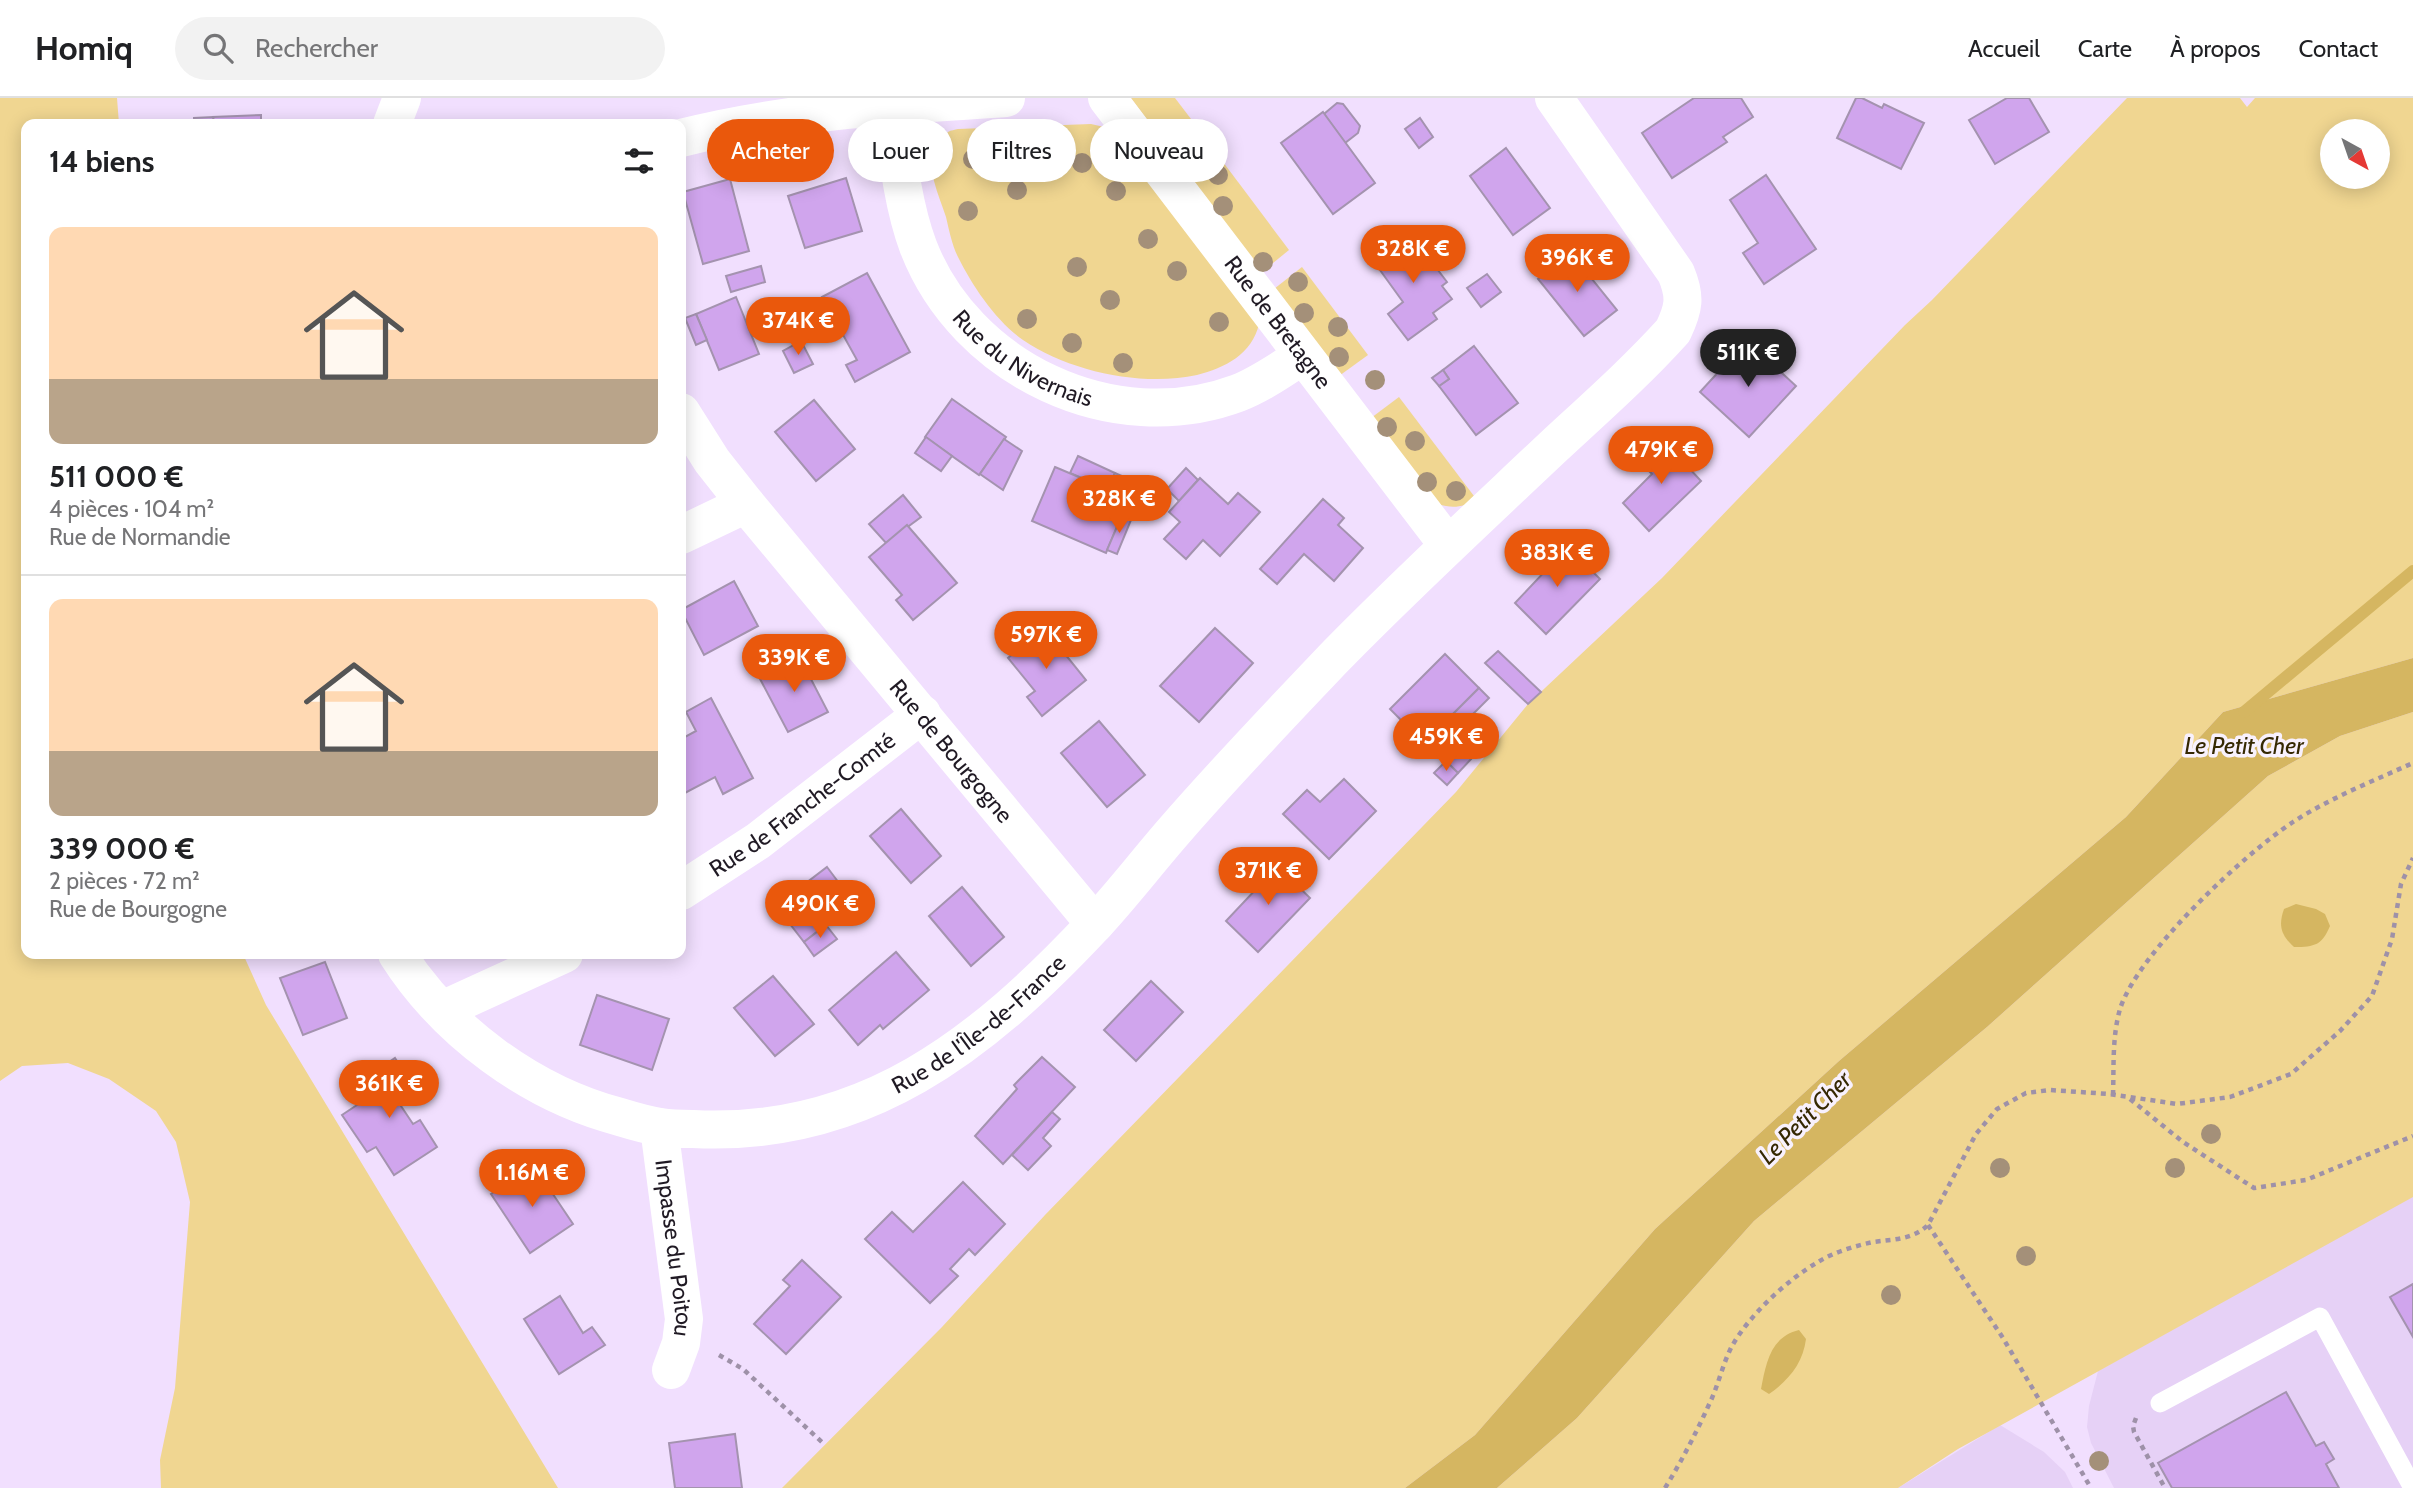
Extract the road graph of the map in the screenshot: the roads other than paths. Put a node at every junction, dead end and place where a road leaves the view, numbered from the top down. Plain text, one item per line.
1 (402, 98) edge
2 (1006, 98) edge
3 (1107, 98) edge
4 (1554, 98) edge
5 (891, 105) junction
6 (394, 119) edge
7 (686, 137) edge
8 (1302, 356) junction
9 (686, 420) edge
10 (746, 504) junction
11 (686, 533) edge
12 (1448, 545) junction
13 (922, 714) junction
14 (686, 888) edge
15 (1095, 924) junction
16 (400, 959) edge
17 (553, 959) edge
18 (442, 1010) junction
19 (659, 1127) junction
20 (676, 1356) road end
21 (2160, 1403) road end
22 (2413, 1488) edge

1 - 6 street
2 - 5 street
3 - 8 street, Rue de Bretagne
4 - 12 street, Rue de l'Île-de-France
5 - 7 street
5 - 8 street, Rue du Nivernais
8 - 12 street, Rue de Bretagne
9 - 10 street, Rue de Bourgogne
10 - 11 street
10 - 13 street, Rue de Bourgogne
12 - 15 street, Rue de l'Île-de-France
13 - 14 street, Rue de Franche-Comté
13 - 15 street, Rue de Bourgogne
15 - 19 street, Rue de l'Île-de-France
16 - 18 street, Rue de l'Île-de-France
17 - 18 street
18 - 19 street, Rue de l'Île-de-France
19 - 20 street, Impasse du Poitou
21 - 22 lane

